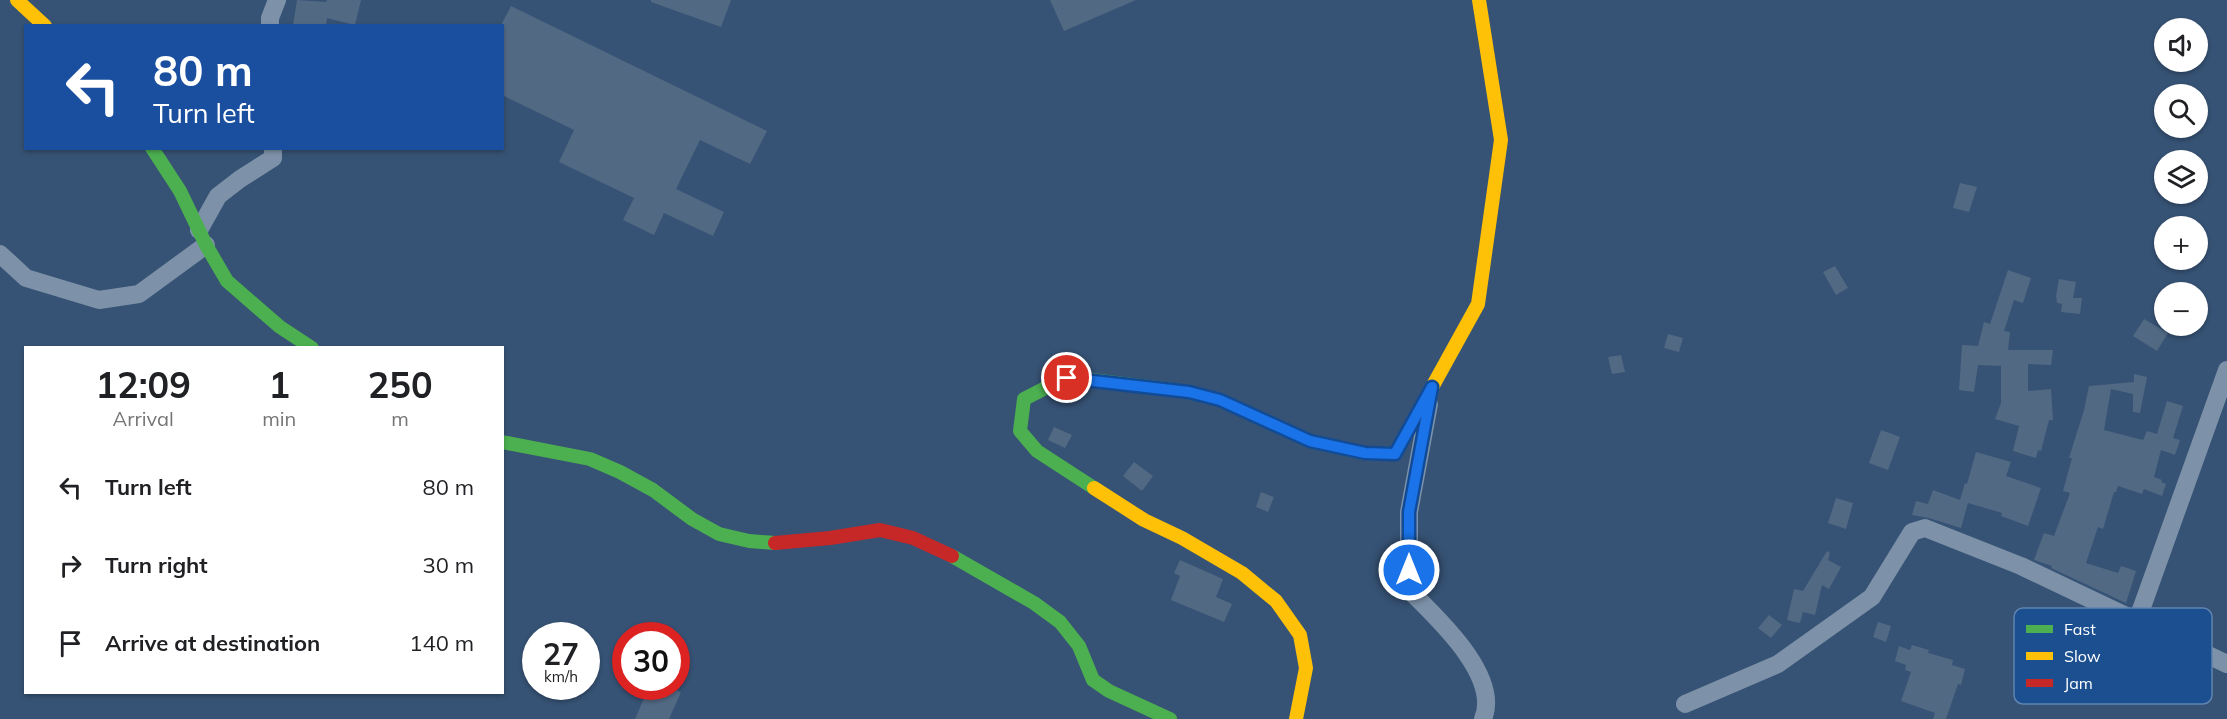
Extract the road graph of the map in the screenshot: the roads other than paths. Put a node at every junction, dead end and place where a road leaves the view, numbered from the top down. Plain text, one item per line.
1 (17, 0) edge
2 (277, 0) edge
3 (1479, 0) edge
4 (43, 24) edge
5 (270, 24) edge
6 (153, 150) edge
7 (273, 150) edge
8 (202, 238) junction
9 (0, 254) edge
10 (309, 346) edge
11 (2227, 370) edge
12 (1432, 387) junction
13 (504, 442) edge
14 (2110, 608) edge
15 (2142, 608) edge
16 (2212, 657) edge
17 (2227, 664) edge
18 (1685, 704) dead end
19 (1170, 719) edge
20 (1296, 719) edge
21 (1483, 719) edge

1 - 4 street
2 - 5 street
3 - 12 street
6 - 8 street
7 - 8 street
8 - 9 street
8 - 10 street
11 - 15 street
12 - 20 street
12 - 21 street
13 - 19 street
14 - 18 street
16 - 17 street

